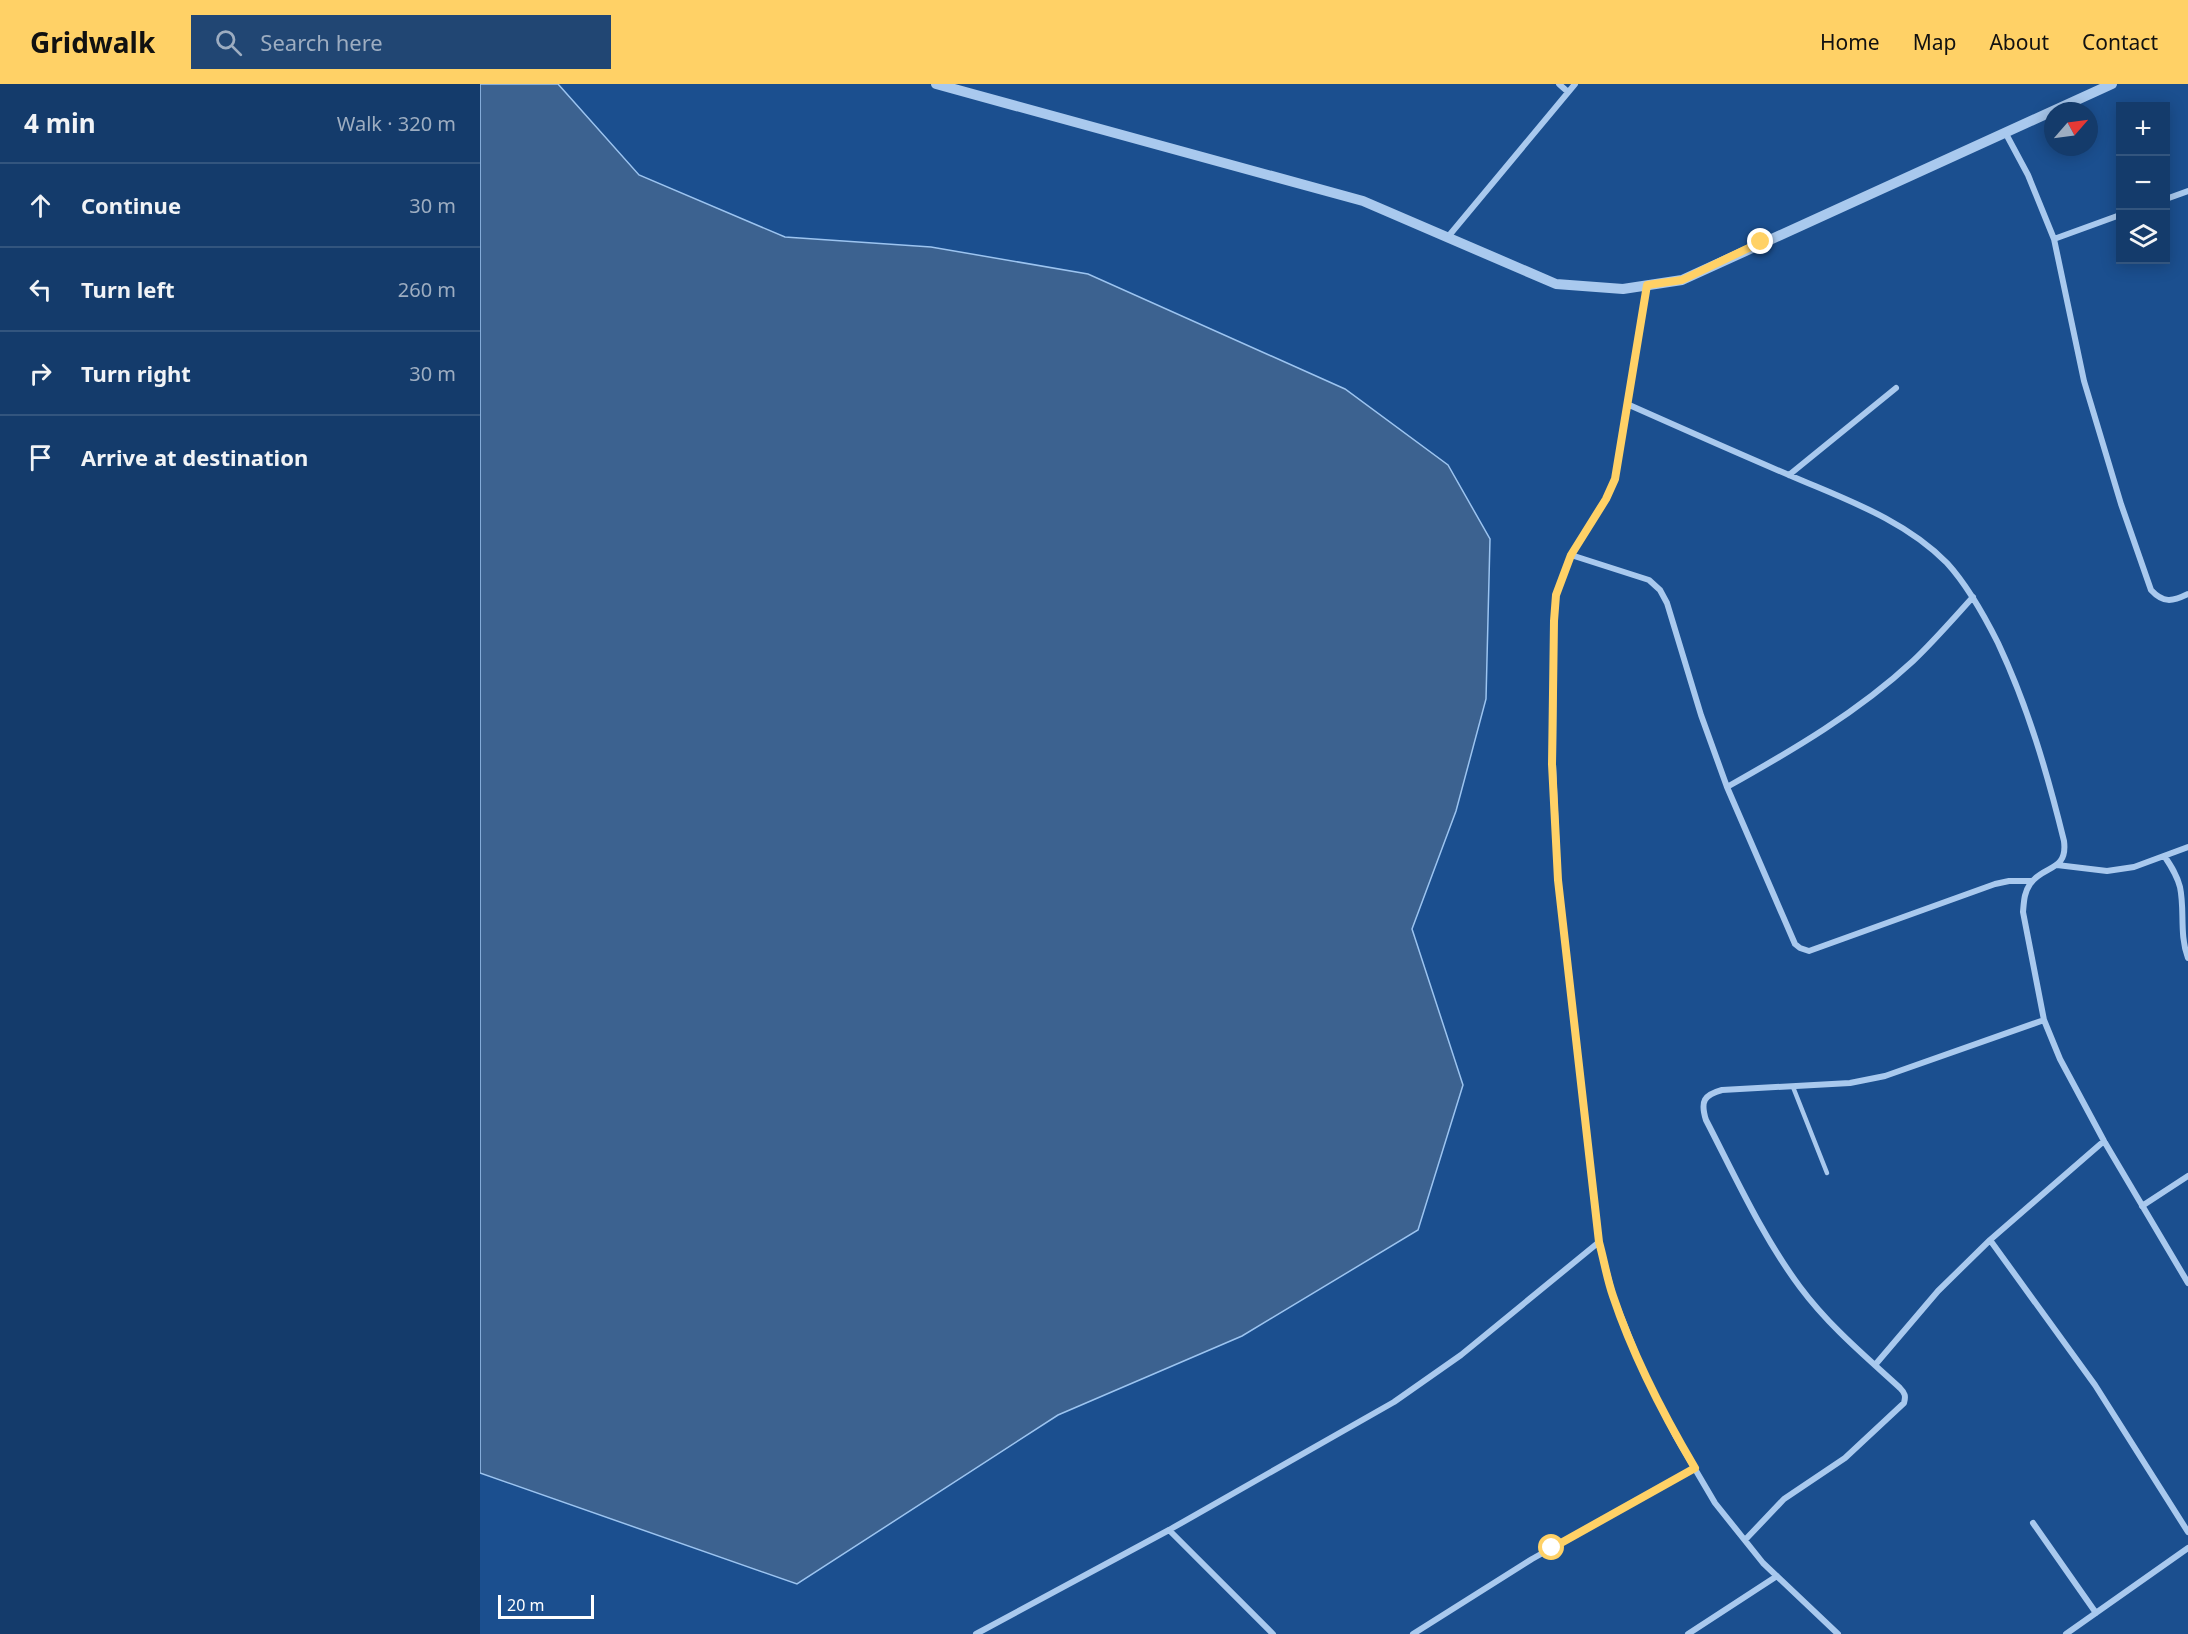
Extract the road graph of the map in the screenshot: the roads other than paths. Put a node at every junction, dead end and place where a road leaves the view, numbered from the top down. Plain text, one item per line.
1 (936, 84) edge
2 (1560, 84) edge
3 (1575, 84) edge
4 (2112, 84) edge
5 (1568, 92) junction
6 (2005, 132) junction
7 (2188, 191) edge
8 (2170, 198) edge
9 (2116, 217) edge
10 (1447, 238) junction
11 (2054, 239) junction
12 (1647, 285) junction
13 (1896, 388) dead end
14 (1627, 404) junction
15 (1790, 475) junction
16 (1571, 555) junction
17 (2188, 594) edge
18 (1973, 597) junction
19 (1727, 787) junction
20 (2188, 847) edge
21 (2164, 857) junction
22 (2057, 865) junction
23 (2032, 881) junction
24 (2188, 958) edge
25 (2044, 1020) junction
26 (1793, 1086) junction
27 (2104, 1141) junction
28 (1827, 1173) dead end
29 (2188, 1176) edge
30 (2142, 1206) junction
31 (1990, 1240) junction
32 (1599, 1242) junction
33 (2188, 1283) edge
34 (1875, 1365) junction
35 (1695, 1468) junction
36 (2033, 1523) dead end
37 (1169, 1530) junction
38 (2188, 1532) edge
39 (1744, 1540) junction
40 (2188, 1548) edge
41 (1777, 1576) junction
42 (2096, 1612) junction
43 (976, 1634) edge
44 (1273, 1634) edge
45 (1413, 1634) edge
46 (1688, 1634) edge
47 (1838, 1634) edge
48 (2066, 1634) edge

1 - 10 street
2 - 5 street
3 - 5 street
4 - 6 street
5 - 10 street
6 - 11 street
6 - 12 street
7 - 8 street
9 - 11 street
10 - 12 street
11 - 17 street
12 - 14 street
13 - 15 street
14 - 15 street
14 - 16 street
15 - 18 street
16 - 19 street
16 - 32 street
18 - 19 street
18 - 22 street
19 - 23 street
20 - 21 street
21 - 22 street
21 - 24 street
22 - 23 street
23 - 25 street
25 - 26 street
25 - 27 street
26 - 28 lane
26 - 34 street
27 - 30 street
27 - 31 street
29 - 30 street
30 - 33 street
31 - 34 street
31 - 38 street
32 - 35 street
32 - 37 street
34 - 39 street
35 - 39 street
35 - 45 street
36 - 42 street
37 - 43 street
37 - 44 street
39 - 41 street
40 - 42 street
41 - 46 street
41 - 47 street
42 - 48 street

